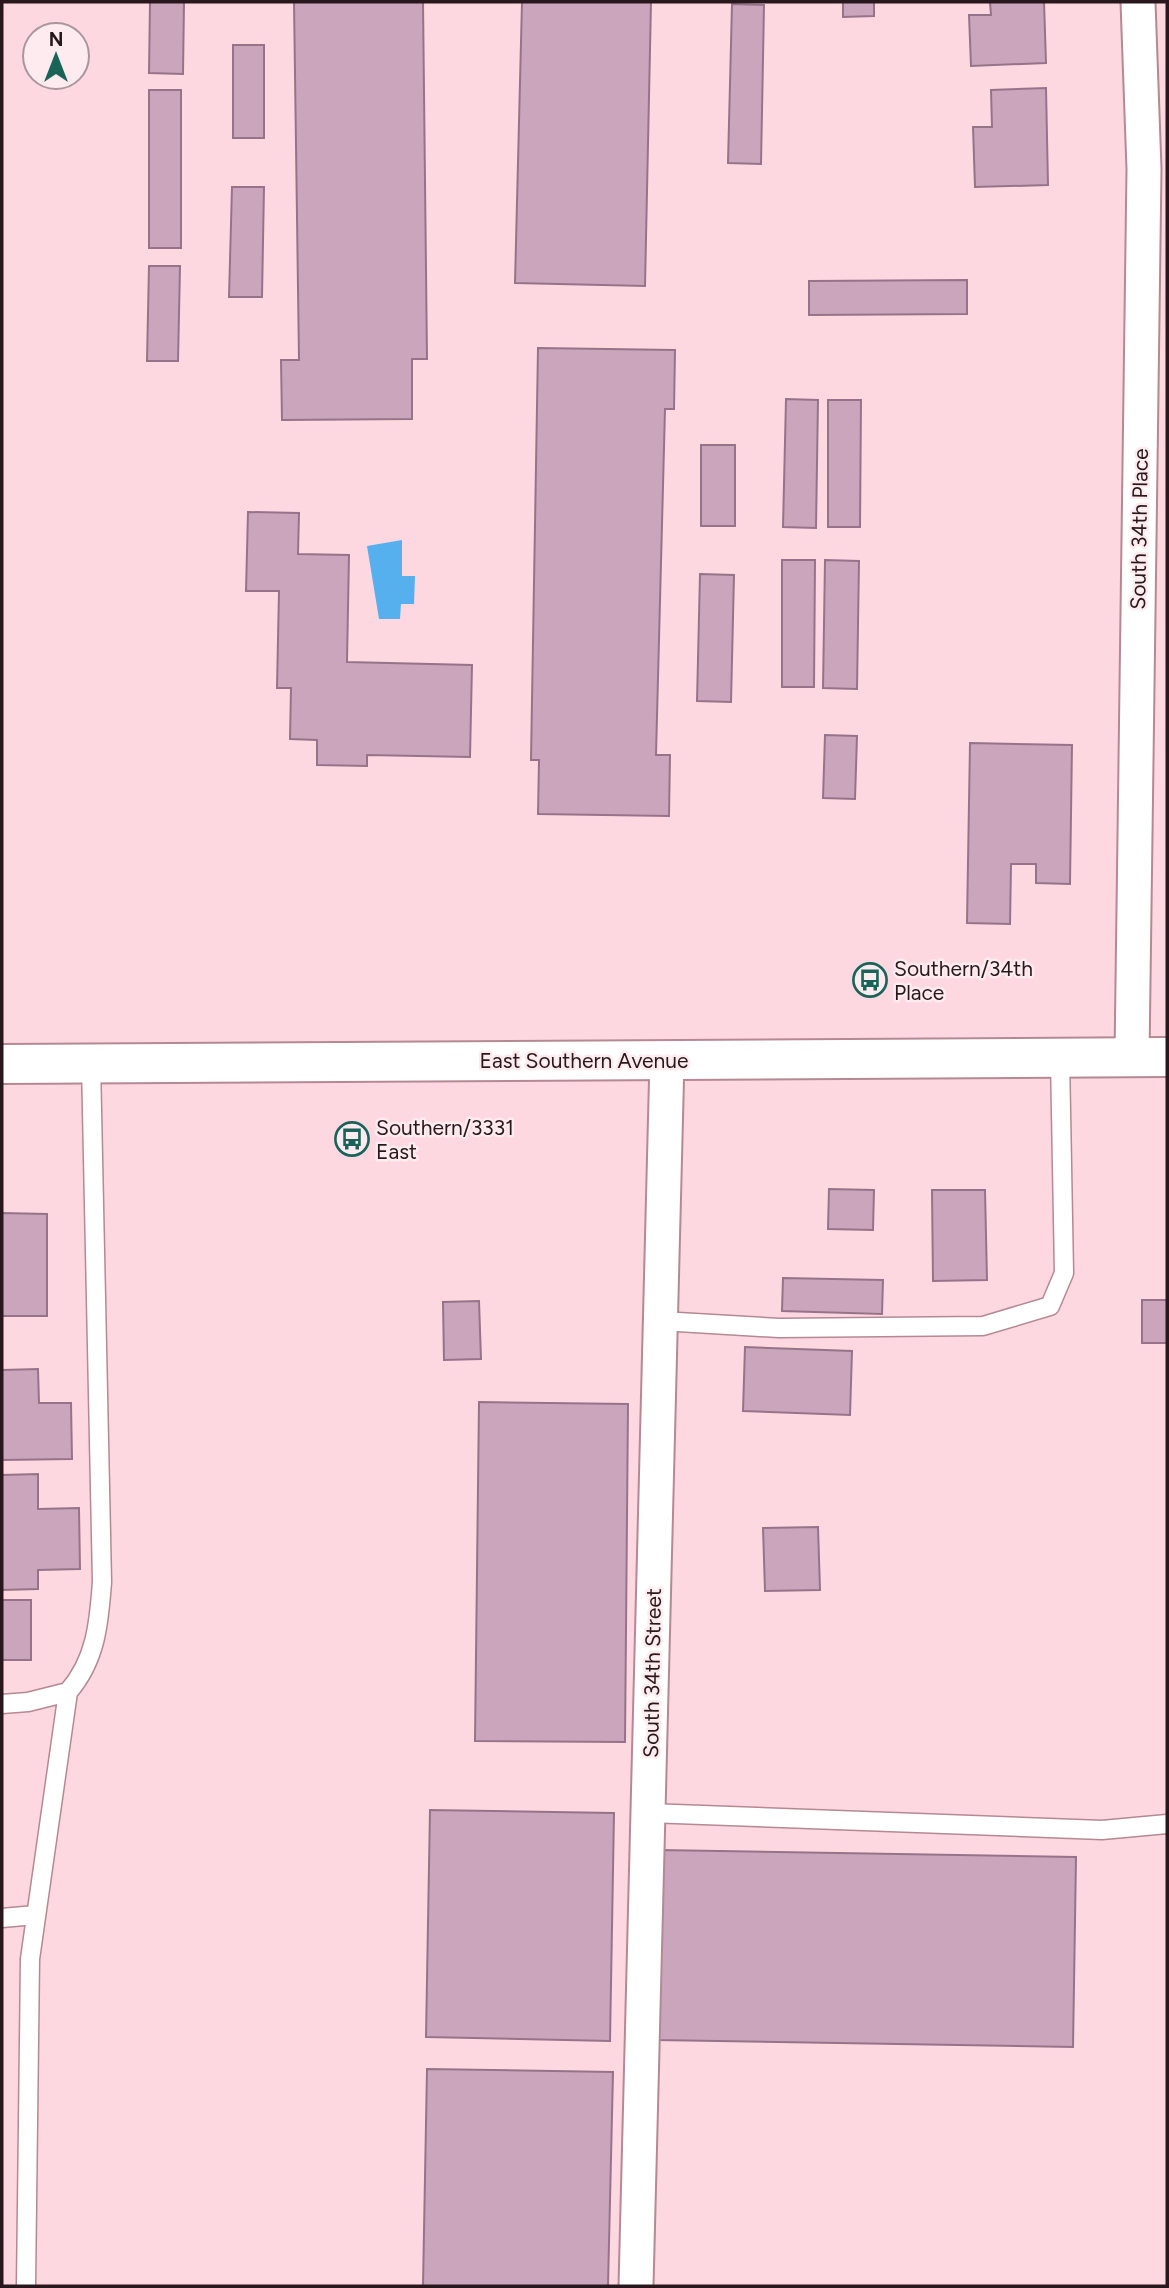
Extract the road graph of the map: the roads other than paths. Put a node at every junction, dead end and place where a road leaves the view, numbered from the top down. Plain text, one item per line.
1 (1138, 2) edge
2 (1150, 1057) edge
3 (1060, 1058) junction
4 (667, 1059) junction
5 (91, 1063) junction
6 (2, 1064) edge
7 (661, 1321) junction
8 (68, 1692) junction
9 (2, 1704) edge
10 (648, 1813) junction
11 (1167, 1824) edge
12 (35, 1915) junction
13 (2, 1918) edge
14 (26, 2286) edge
15 (636, 2286) edge

1 - 2 street, South 34th Place
2 - 3 main road, East Southern Avenue
3 - 4 main road, East Southern Avenue
3 - 7 lane
4 - 5 main road, East Southern Avenue
4 - 7 street, South 34th Street
5 - 6 main road, East Southern Avenue
5 - 8 lane
7 - 10 street, South 34th Street
8 - 9 lane
8 - 12 lane
10 - 11 lane
10 - 15 street, South 34th Street
12 - 13 lane
12 - 14 lane

